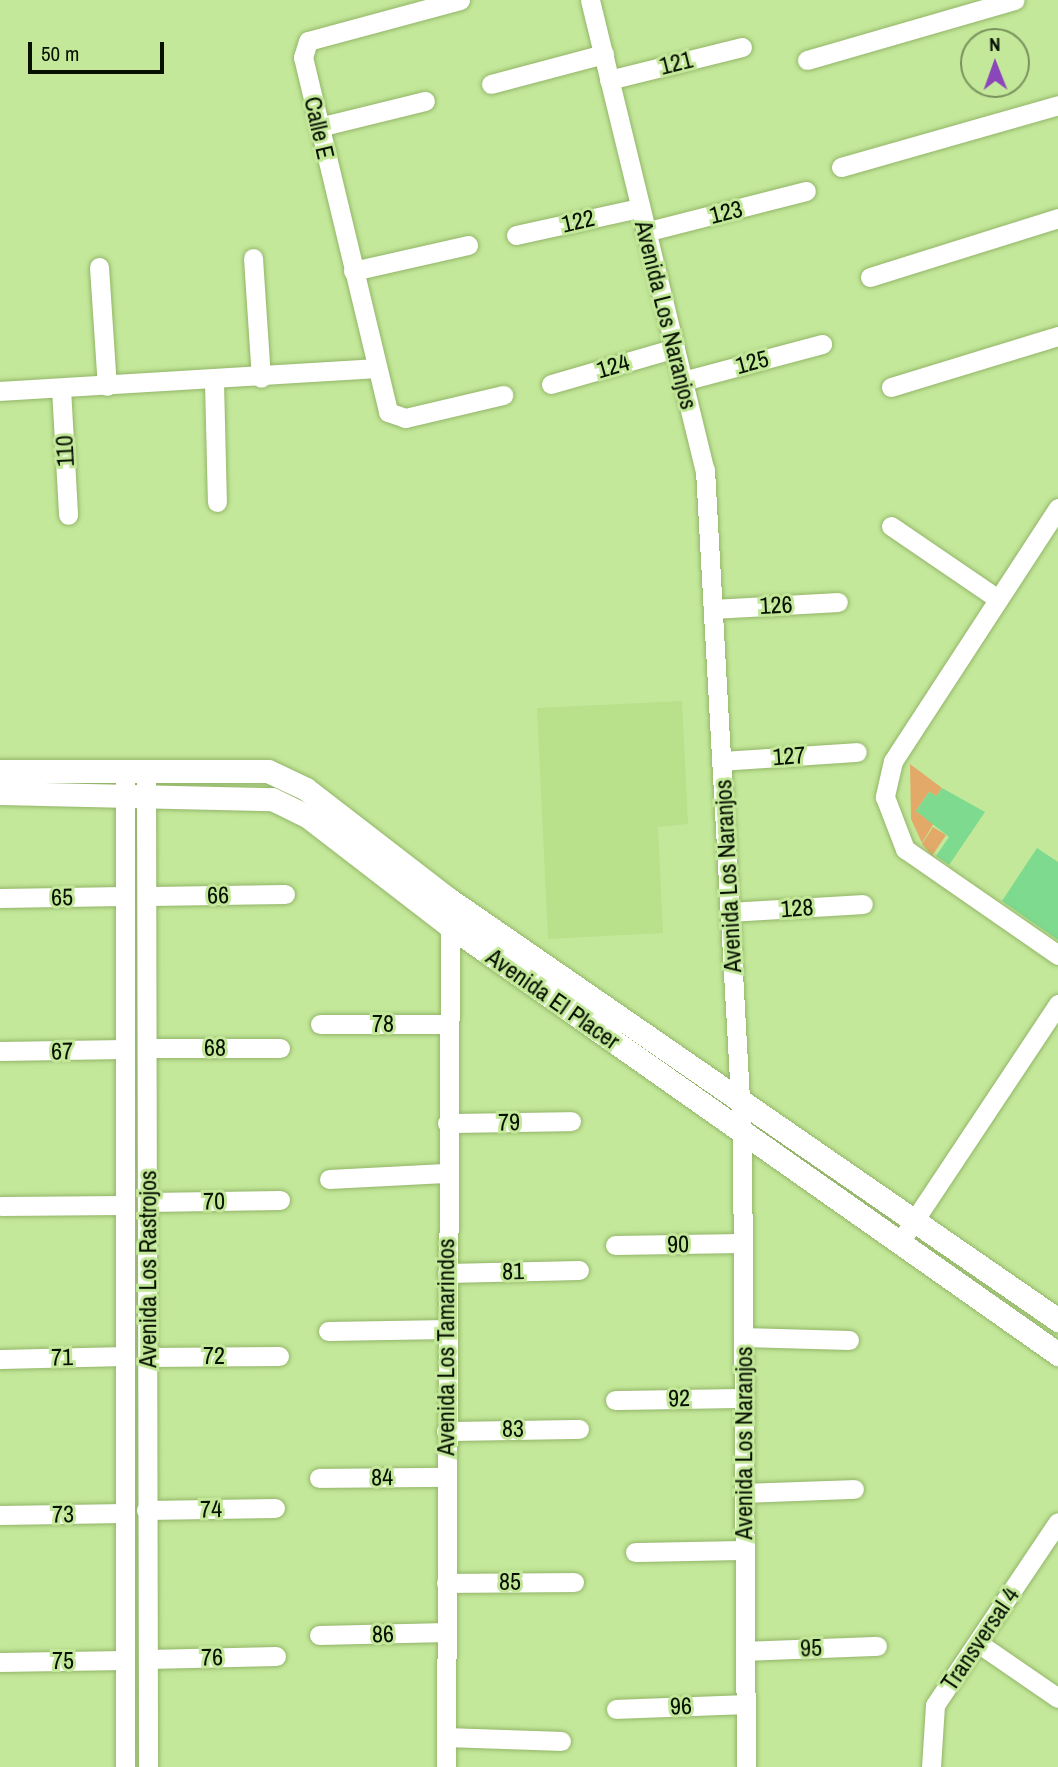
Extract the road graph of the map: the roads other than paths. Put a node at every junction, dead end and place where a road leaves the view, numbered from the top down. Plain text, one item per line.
1 (460, 0) edge
2 (590, 0) edge
3 (1015, 0) edge
4 (742, 47) dead end
5 (604, 54) junction
6 (807, 60) dead end
7 (609, 79) junction
8 (491, 84) dead end
9 (425, 102) dead end
10 (1058, 105) edge
11 (318, 127) junction
12 (841, 167) dead end
13 (806, 191) dead end
14 (639, 208) junction
15 (1058, 218) edge
16 (645, 232) junction
17 (516, 235) dead end
18 (468, 245) dead end
19 (253, 258) dead end
20 (99, 267) dead end
21 (353, 271) junction
22 (870, 276) dead end
23 (1058, 336) edge
24 (822, 344) dead end
25 (675, 348) junction
26 (376, 368) junction
27 (261, 378) junction
28 (683, 381) junction
29 (214, 382) junction
30 (551, 384) dead end
31 (107, 386) junction
32 (891, 387) dead end
33 (61, 388) junction
34 (0, 391) edge
35 (503, 395) dead end
36 (217, 502) dead end
37 (1058, 508) edge
38 (68, 515) dead end
39 (891, 526) dead end
40 (998, 599) junction
41 (838, 602) dead end
42 (713, 609) junction
43 (856, 752) dead end
44 (722, 761) junction
45 (0, 771) edge
46 (135, 771) junction
47 (0, 793) edge
48 (136, 797) junction
49 (285, 894) dead end
50 (124, 896) junction
51 (150, 896) junction
52 (0, 898) edge
53 (863, 904) dead end
54 (730, 912) junction
55 (450, 926) junction
56 (1058, 954) edge
57 (1058, 1004) edge
58 (320, 1024) dead end
59 (446, 1024) junction
60 (150, 1048) junction
61 (280, 1048) dead end
62 (124, 1049) junction
63 (0, 1051) edge
64 (740, 1102) junction
65 (571, 1121) dead end
66 (447, 1123) junction
67 (742, 1133) junction
68 (445, 1173) junction
69 (329, 1179) dead end
70 (280, 1200) dead end
71 (148, 1202) junction
72 (124, 1205) junction
73 (1, 1206) edge
74 (914, 1222) junction
75 (900, 1242) junction
76 (742, 1243) junction
77 (615, 1245) dead end
78 (579, 1270) dead end
79 (447, 1273) junction
80 (1058, 1320) edge
81 (448, 1329) junction
82 (328, 1331) dead end
83 (743, 1338) junction
84 (849, 1340) dead end
85 (1058, 1354) edge
86 (125, 1356) junction
87 (279, 1356) dead end
88 (149, 1357) junction
89 (0, 1359) edge
90 (743, 1398) junction
91 (615, 1400) dead end
92 (579, 1429) dead end
93 (446, 1431) junction
94 (446, 1477) junction
95 (319, 1478) dead end
96 (854, 1489) dead end
97 (744, 1493) junction
98 (275, 1508) dead end
99 (146, 1510) junction
100 (125, 1513) junction
101 (0, 1515) edge
102 (1058, 1522) edge
103 (744, 1550) junction
104 (635, 1552) dead end
105 (446, 1583) junction
106 (574, 1583) dead end
107 (447, 1632) junction
108 (319, 1636) dead end
109 (978, 1643) junction
110 (877, 1646) dead end
111 (745, 1651) junction
112 (276, 1656) dead end
113 (148, 1659) junction
114 (125, 1660) junction
115 (0, 1662) edge
116 (1058, 1698) edge
117 (745, 1704) junction
118 (616, 1709) dead end
119 (447, 1737) junction
120 (561, 1741) dead end
121 (125, 1767) edge
122 (148, 1767) edge
123 (446, 1767) edge
124 (746, 1767) edge
125 (930, 1767) edge

1 - 11 street, Calle E
2 - 5 street, Avenida Los Naranjos
3 - 6 street
4 - 7 street, 121
5 - 7 street, Avenida Los Naranjos
5 - 8 street
7 - 14 street, Avenida Los Naranjos
9 - 11 street
10 - 12 street
11 - 21 street, Calle E
13 - 16 street, 123
14 - 16 street, Avenida Los Naranjos
14 - 17 street, 122
15 - 22 street
16 - 25 street, Avenida Los Naranjos
18 - 21 street
19 - 27 street
20 - 31 street
21 - 26 street, Calle E
23 - 32 street
24 - 28 street, 125
25 - 28 street, Avenida Los Naranjos
25 - 30 street, 124
26 - 27 street
26 - 35 street, Calle E
27 - 29 street
28 - 42 street, Avenida Los Naranjos
29 - 31 street
29 - 36 street
31 - 33 street
33 - 34 street
33 - 38 street, 110
37 - 40 street
39 - 40 street
40 - 56 street
41 - 42 street, 126
42 - 44 street, Avenida Los Naranjos
43 - 44 street, 127
44 - 54 street, Avenida Los Naranjos
45 - 46 street, Avenida El Placer
46 - 48 street, Avenida Los Rastrojos
46 - 64 street, Avenida El Placer
47 - 48 street, Avenida El Placer
48 - 50 street, Avenida Los Rastrojos
48 - 51 street, Avenida Los Rastrojos
48 - 55 street, Avenida El Placer
49 - 51 street, 66
50 - 52 street, 65
50 - 62 street, Avenida Los Rastrojos
51 - 60 street, Avenida Los Rastrojos
53 - 54 street, 128
54 - 64 street, Avenida Los Naranjos
55 - 59 street, Avenida Los Tamarindos
55 - 67 street, Avenida El Placer
57 - 74 street
58 - 59 street, 78
59 - 66 street, Avenida Los Tamarindos
60 - 61 street, 68
60 - 71 street, Avenida Los Rastrojos
62 - 63 street, 67
62 - 72 street, Avenida Los Rastrojos
64 - 67 street, Avenida Los Naranjos
64 - 74 street, Avenida El Placer
65 - 66 street, 79
66 - 68 street, Avenida Los Tamarindos
67 - 75 street, Avenida El Placer
67 - 76 street, Avenida Los Naranjos
68 - 69 street
68 - 79 street, Avenida Los Tamarindos
70 - 71 street, 70
71 - 88 street, Avenida Los Rastrojos
72 - 73 street
72 - 86 street, Avenida Los Rastrojos
74 - 75 street
74 - 80 street, Avenida El Placer
75 - 85 street, Avenida El Placer
76 - 77 street, 90
76 - 83 street, Avenida Los Naranjos
78 - 79 street, 81
79 - 81 street, Avenida Los Tamarindos
81 - 82 street
81 - 93 street, Avenida Los Tamarindos
83 - 84 street
83 - 90 street, Avenida Los Naranjos
86 - 89 street, 71
86 - 100 street, Avenida Los Rastrojos
87 - 88 street, 72
88 - 99 street, Avenida Los Rastrojos
90 - 91 street, 92
90 - 97 street, Avenida Los Naranjos
92 - 93 street, 83
93 - 94 street, Avenida Los Tamarindos
94 - 95 street, 84
94 - 105 street, Avenida Los Tamarindos
96 - 97 street
97 - 103 street, Avenida Los Naranjos
98 - 99 street, 74
99 - 113 street, Avenida Los Rastrojos
100 - 101 street, 73
100 - 114 street, Avenida Los Rastrojos
102 - 109 street, Transversal 4
103 - 104 street
103 - 111 street, Avenida Los Naranjos
105 - 106 street, 85
105 - 107 street, Avenida Los Tamarindos
107 - 108 street, 86
107 - 119 street, Avenida Los Tamarindos
109 - 116 street
109 - 125 street, Transversal 4
110 - 111 street, 95
111 - 117 street, Avenida Los Naranjos
112 - 113 street, 76
113 - 122 street, Avenida Los Rastrojos
114 - 115 street, 75
114 - 121 street, Avenida Los Rastrojos
117 - 118 street, 96
117 - 124 street, Avenida Los Naranjos
119 - 120 street
119 - 123 street, Avenida Los Tamarindos

